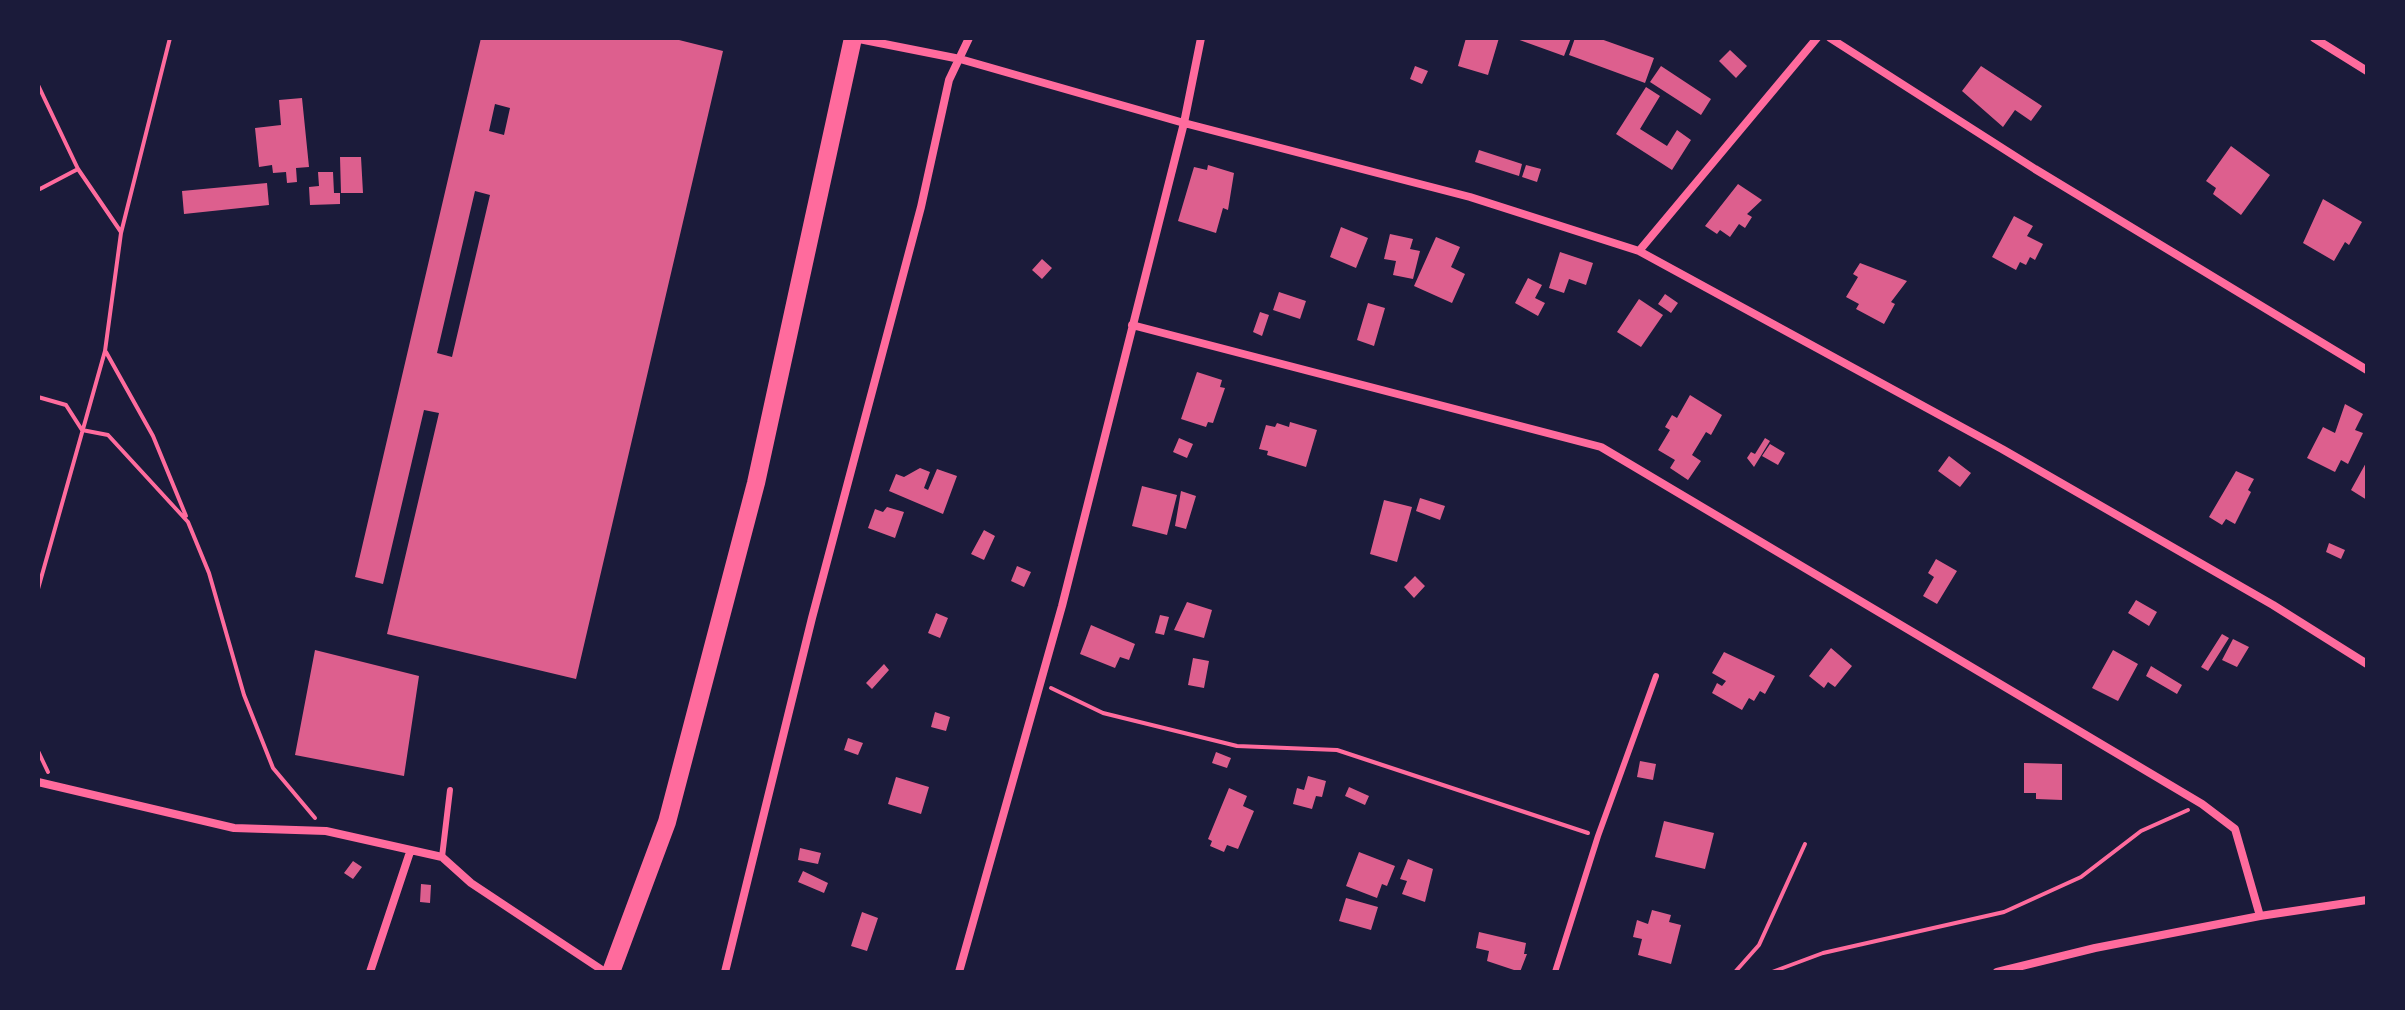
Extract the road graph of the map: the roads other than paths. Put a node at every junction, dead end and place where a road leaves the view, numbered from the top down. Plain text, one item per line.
1 (852, 38) edge
2 (969, 38) edge
3 (1201, 38) edge
4 (1817, 38) edge
5 (1830, 38) edge
6 (2314, 38) edge
7 (960, 59) junction
8 (2367, 71) edge
9 (1184, 123) junction
10 (1639, 251) junction
11 (1132, 325) junction
12 (2367, 370) edge
13 (2367, 664) edge
14 (1656, 676) dead end
15 (38, 782) edge
16 (450, 790) dead end
17 (410, 852) junction
18 (442, 857) junction
19 (2367, 900) edge
20 (2260, 916) junction
21 (370, 972) edge
22 (608, 972) edge
23 (725, 972) edge
24 (959, 972) edge
25 (1555, 972) edge
26 (1997, 972) edge

1 - 7 street
1 - 22 main road
2 - 7 street
3 - 9 street
4 - 10 street
5 - 12 street
6 - 8 street
7 - 9 street
7 - 23 street
9 - 10 street
9 - 11 street
10 - 13 street
11 - 20 street
11 - 24 street
14 - 25 lane
15 - 17 street
16 - 18 lane
17 - 18 street
17 - 21 street
18 - 22 street
19 - 20 street
20 - 26 street

